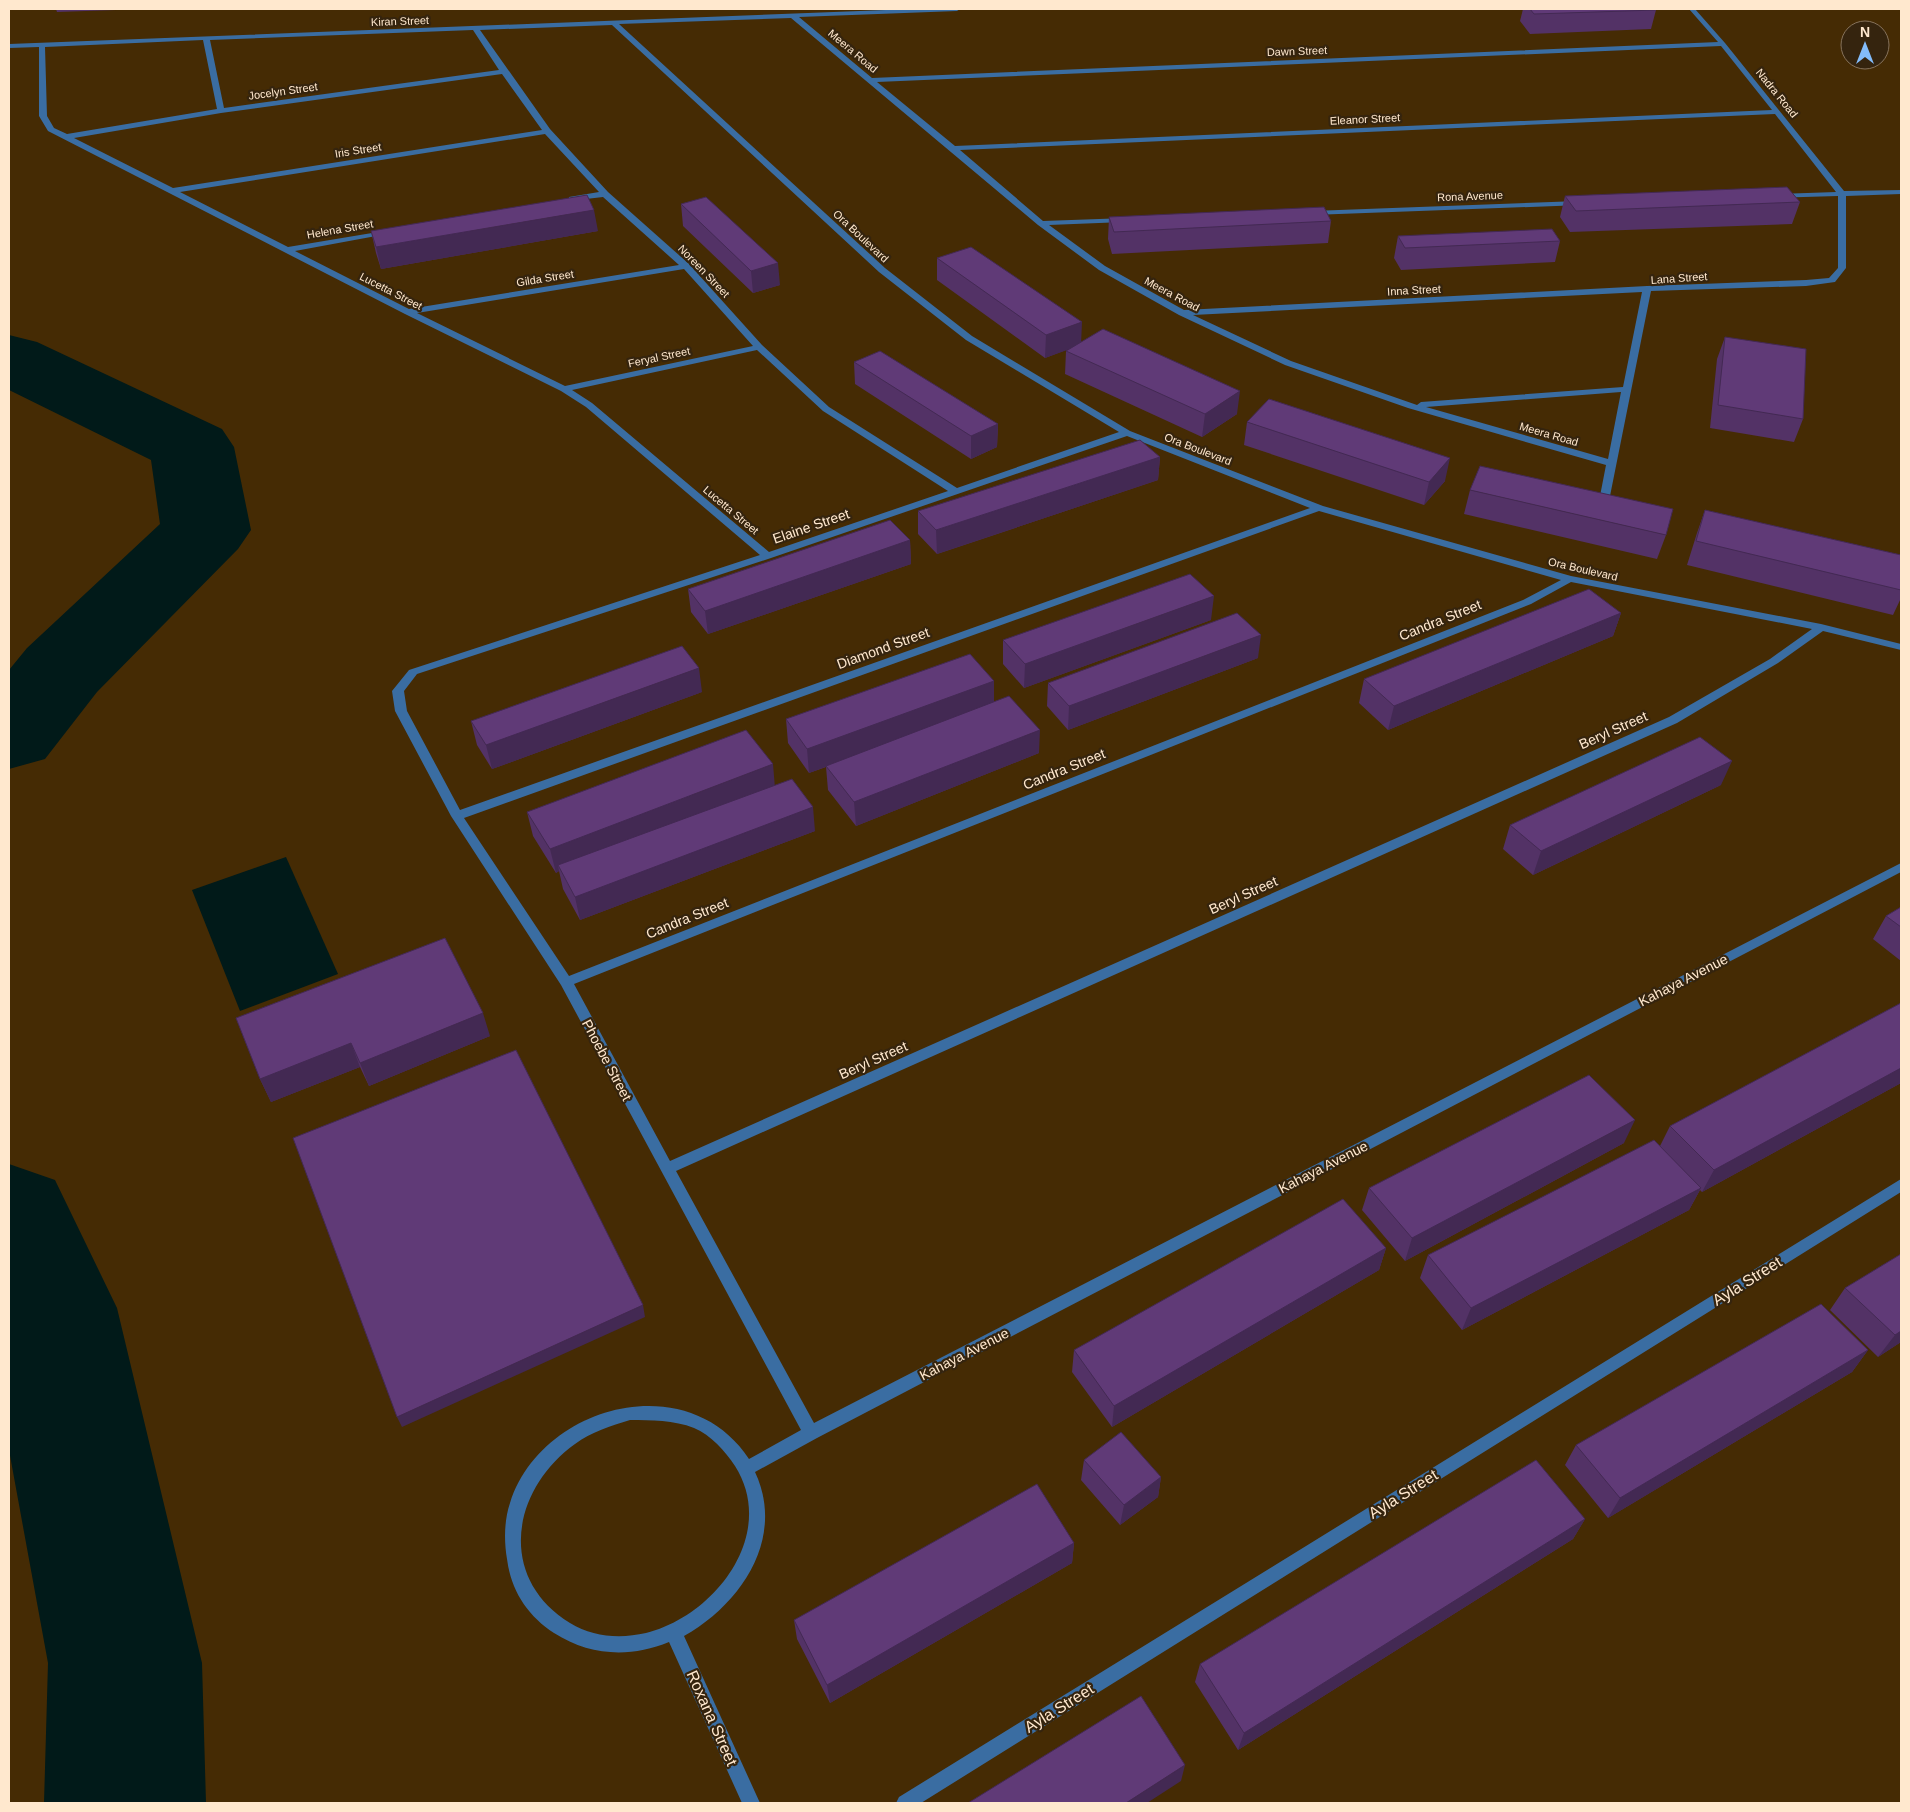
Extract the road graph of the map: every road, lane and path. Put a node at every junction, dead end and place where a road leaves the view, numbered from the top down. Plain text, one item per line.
1 (957, 9) edge
2 (1692, 9) edge
3 (792, 15) junction
4 (613, 22) junction
5 (475, 28) junction
6 (206, 38) junction
7 (1723, 44) junction
8 (42, 45) junction
9 (9, 46) edge
10 (504, 72) junction
11 (871, 80) junction
12 (221, 111) junction
13 (1777, 112) junction
14 (547, 131) junction
15 (66, 137) junction
16 (953, 148) junction
17 (172, 191) junction
18 (1901, 192) edge
19 (605, 194) junction
20 (1842, 194) junction
21 (1763, 197) edge
22 (566, 200) edge
23 (1585, 203) edge
24 (1308, 214) edge
25 (1130, 220) edge
26 (1040, 223) junction
27 (392, 231) edge
28 (286, 250) junction
29 (686, 266) junction
30 (1647, 289) junction
31 (408, 312) junction
32 (1182, 313) junction
33 (759, 347) junction
34 (564, 389) junction
35 (1628, 389) junction
36 (1411, 406) junction
37 (1126, 433) junction
38 (1613, 464) junction
39 (954, 491) junction
40 (1605, 496) edge
41 (1320, 508) junction
42 (767, 556) junction
43 (1570, 579) junction
44 (1821, 626) junction
45 (1901, 647) edge
46 (398, 692) joint
47 (457, 816) junction
48 (1901, 867) edge
49 (566, 982) junction
50 (666, 1169) junction
51 (1901, 1185) edge
52 (810, 1433) junction
53 (746, 1469) junction
54 (674, 1633) junction
55 (751, 1803) edge
56 (905, 1803) edge

1 - 3 street, Kiran Street
2 - 7 street, Nadra Road
3 - 4 street, Kiran Street
3 - 11 street, Meera Road
4 - 5 street, Kiran Street
4 - 37 street, Ora Boulevard
5 - 6 street, Kiran Street
5 - 10 street, Noreen Street
6 - 8 street, Kiran Street
6 - 12 street
7 - 11 street, Dawn Street
7 - 13 street, Nadra Road
8 - 9 street, Kiran Street
8 - 15 street, Lucetta Street
10 - 12 street, Jocelyn Street
10 - 14 street, Noreen Street
11 - 16 street, Meera Road
12 - 15 street, Jocelyn Street
13 - 16 street, Eleanor Street
13 - 20 street, Nadra Road
14 - 17 street, Iris Street
14 - 19 street, Noreen Street
15 - 17 street, Lucetta Street
16 - 26 street, Meera Road
17 - 28 street, Lucetta Street
18 - 20 street
19 - 22 street
19 - 29 street, Noreen Street
20 - 21 street
20 - 30 street, Lana Street
23 - 24 street, Rona Avenue
25 - 26 street
26 - 32 street, Meera Road
27 - 28 street, Helena Street
28 - 31 street, Lucetta Street
29 - 31 street, Gilda Street
29 - 33 street, Noreen Street
30 - 32 street, Inna Street
30 - 35 street, Lana Street
31 - 34 street, Lucetta Street
32 - 36 street, Meera Road
33 - 34 street, Feryal Street
33 - 39 street, Noreen Street
34 - 42 street, Lucetta Street
35 - 36 street
35 - 38 street, Lana Street
36 - 38 street, Meera Road
37 - 39 street, Elaine Street
37 - 41 street, Ora Boulevard
38 - 40 street, Lana Street
39 - 42 street, Elaine Street
41 - 43 street, Ora Boulevard
41 - 47 street, Diamond Street
42 - 46 street, Elaine Street
43 - 44 street, Ora Boulevard
43 - 49 street, Candra Street
44 - 45 street, Ora Boulevard
44 - 50 street, Beryl Street
46 - 47 street, Phoebe Street
47 - 49 street, Phoebe Street
48 - 52 street, Kahaya Avenue
49 - 50 street, Phoebe Street
50 - 52 street, Phoebe Street
51 - 56 street, Ayla Street
52 - 53 street, Kahaya Avenue
53 - 54 street
53 - 54 street
54 - 55 street, Roxana Street

